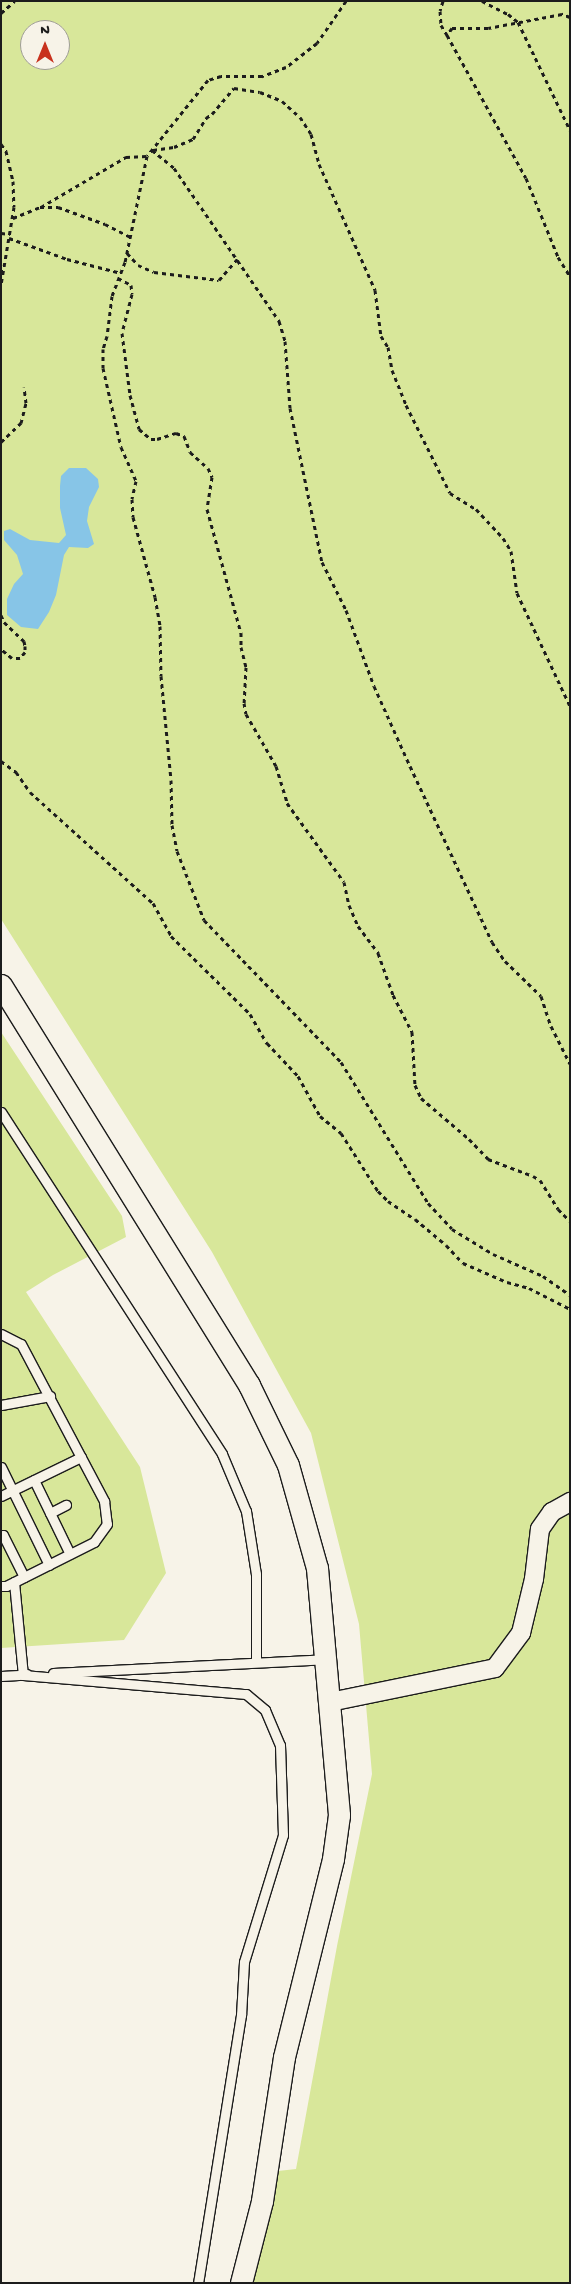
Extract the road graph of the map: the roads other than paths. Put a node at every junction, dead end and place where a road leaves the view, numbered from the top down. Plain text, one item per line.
1 (1, 985) edge
2 (1, 1112) edge
3 (1, 1334) edge
4 (50, 1396) junction
5 (1, 1405) edge
6 (81, 1457) junction
7 (1, 1467) edge
8 (34, 1480) junction
9 (12, 1490) junction
10 (1, 1496) edge
11 (570, 1502) edge
12 (66, 1505) dead end
13 (50, 1513) junction
14 (1, 1536) edge
15 (70, 1554) junction
16 (49, 1565) junction
17 (24, 1577) junction
18 (14, 1582) junction
19 (1, 1586) edge
20 (325, 1659) junction
21 (256, 1661) junction
22 (23, 1674) junction
23 (1, 1676) edge
24 (330, 1702) junction
25 (198, 2283) edge
26 (241, 2283) edge

1 - 20 street
2 - 21 lane
3 - 4 lane
4 - 5 lane
4 - 6 lane
6 - 8 lane
6 - 15 lane
7 - 9 lane
8 - 9 lane
8 - 13 lane
9 - 10 lane
9 - 16 lane
11 - 24 street
12 - 13 lane
13 - 15 lane
14 - 17 lane
15 - 16 lane
16 - 17 lane
17 - 18 lane
18 - 19 lane
18 - 22 lane
20 - 21 lane
20 - 24 street
21 - 22 lane
22 - 23 lane
22 - 25 lane
24 - 26 street

